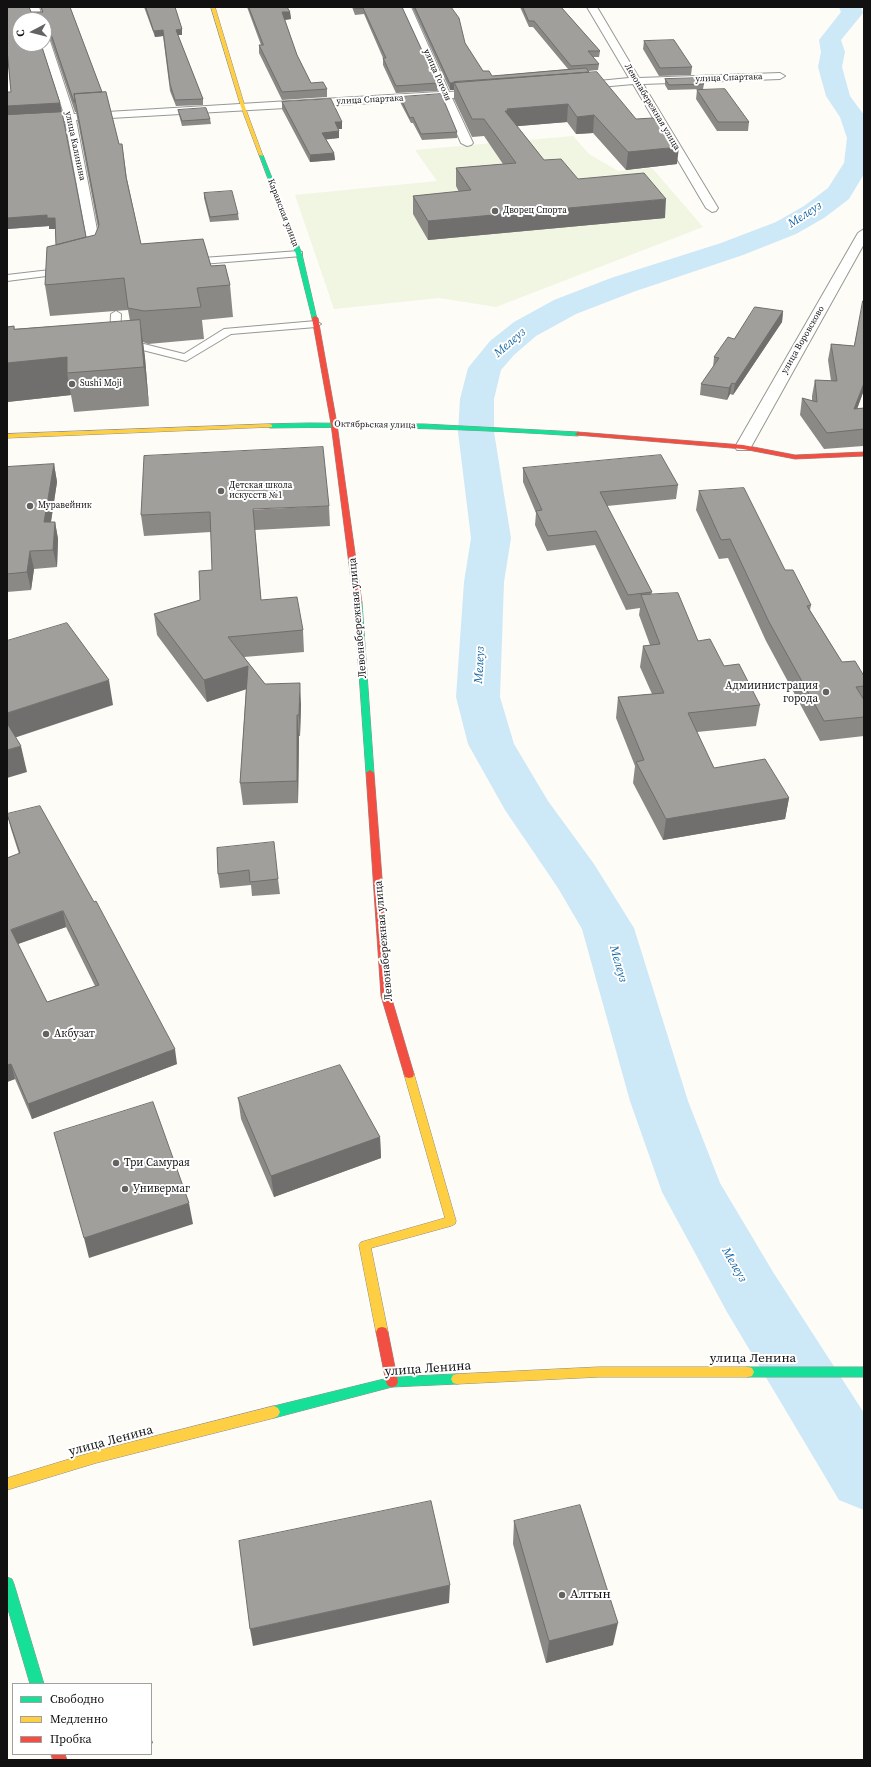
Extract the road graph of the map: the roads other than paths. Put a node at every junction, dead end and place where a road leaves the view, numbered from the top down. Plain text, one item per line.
1 (213, 7) edge
2 (406, 7) edge
3 (592, 7) edge
4 (49, 52) edge
5 (780, 76) dead end
6 (636, 81) junction
7 (565, 87) edge
8 (494, 92) edge
9 (446, 95) junction
10 (243, 107) junction
11 (70, 117) junction
12 (7, 121) edge
13 (466, 143) dead end
14 (712, 208) dead end
15 (864, 233) edge
16 (299, 254) junction
17 (94, 260) edge
18 (176, 263) edge
19 (80, 269) edge
20 (7, 278) edge
21 (116, 314) dead end
22 (316, 324) junction
23 (334, 424) junction
24 (7, 436) edge
25 (743, 447) junction
26 (864, 454) edge
27 (864, 1372) edge
28 (392, 1382) junction
29 (7, 1484) edge
30 (7, 1584) edge
31 (37, 1683) edge

1 - 10 street, Каранская улица
2 - 9 street, улица Гоголя
3 - 6 street, Левонабережная улица
4 - 11 street, улица Калинина
5 - 6 street, улица Спартака
6 - 7 street, улица Спартака
6 - 14 street, Левонабережная улица
8 - 9 street, улица Спартака
9 - 10 street, улица Спартака
9 - 13 street, улица Гоголя
10 - 11 street, улица Спартака
10 - 16 street, Каранская улица
11 - 12 street, улица Спартака
11 - 17 street, улица Калинина
15 - 25 street, улица Воровсково
16 - 18 lane
16 - 22 street, Каранская улица
19 - 20 lane
21 - 22 lane
22 - 23 street, Каранская улица
23 - 24 street, Октябрьская улица
23 - 25 street, Октябрьская улица
23 - 28 street, Левонабережная улица
25 - 26 street, Октябрьская улица
27 - 28 street, улица Ленина
28 - 29 street, улица Ленина
30 - 31 street

